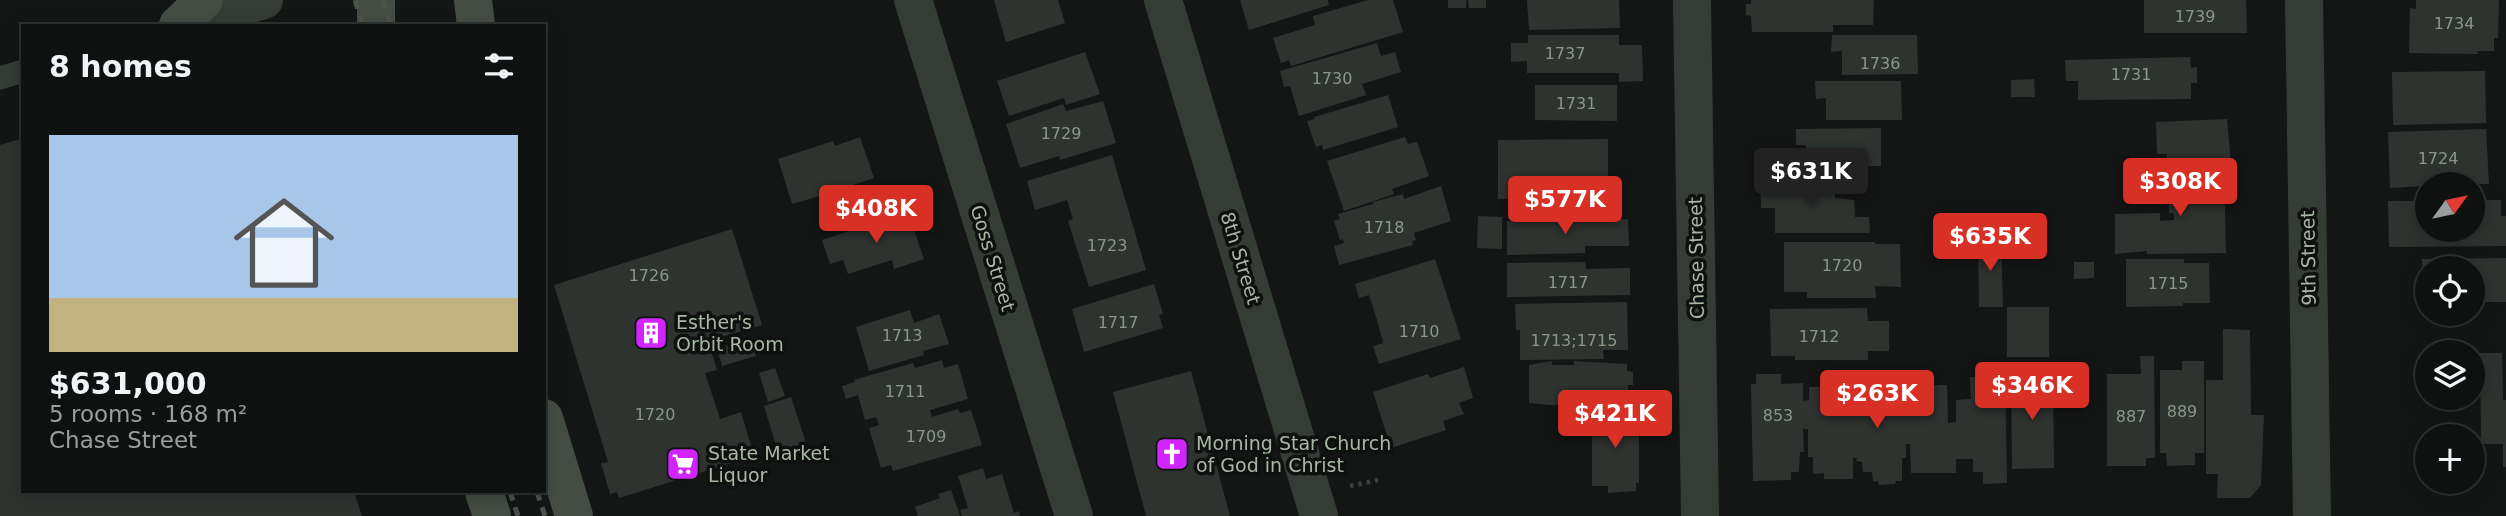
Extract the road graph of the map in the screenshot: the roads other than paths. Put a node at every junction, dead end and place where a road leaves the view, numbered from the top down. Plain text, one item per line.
1 (264, 0) edge
2 (376, 0) edge
3 (473, 0) edge
4 (912, 0) edge
5 (1163, 0) edge
6 (1692, 0) edge
7 (2304, 0) edge
8 (185, 17) edge
9 (376, 24) edge
10 (475, 24) edge
11 (21, 72) edge
12 (0, 78) edge
13 (546, 425) edge
14 (484, 493) edge
15 (492, 516) edge
16 (573, 516) edge
17 (1074, 516) edge
18 (1319, 516) edge
19 (1700, 516) edge
20 (2312, 516) edge

1 - 8 street
2 - 9 main road
3 - 10 main road
4 - 17 street, Goss Street
5 - 18 street, 8th Street
6 - 19 street, Chase Street
7 - 20 street, 9th Street
11 - 12 lane
13 - 16 main road
14 - 15 main road

